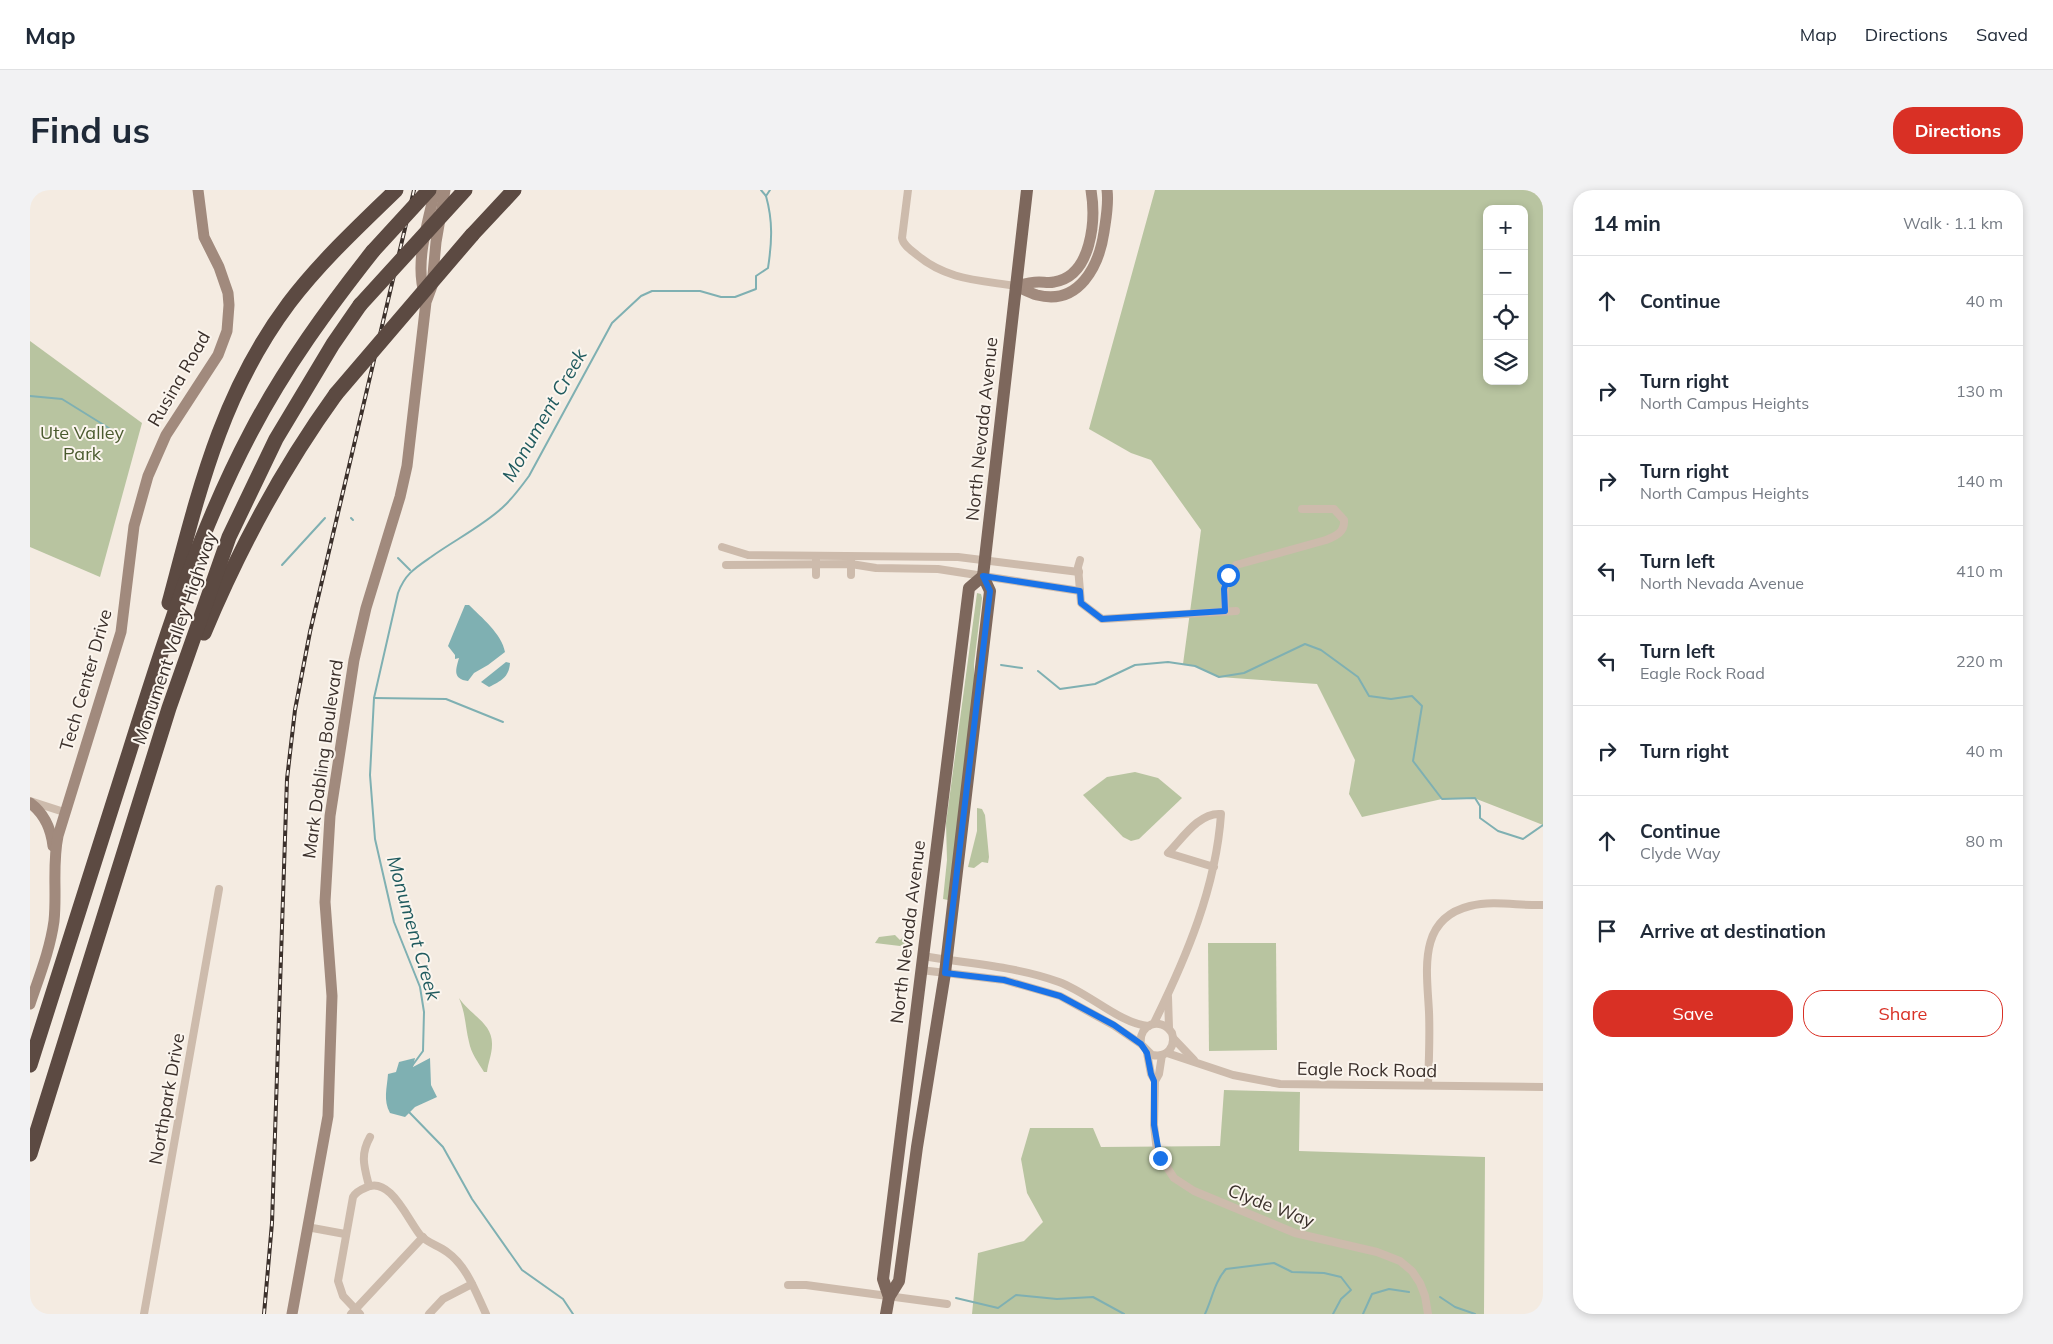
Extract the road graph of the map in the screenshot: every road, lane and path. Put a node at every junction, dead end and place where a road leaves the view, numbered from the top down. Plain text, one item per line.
1 (198, 190) edge
2 (396, 190) edge
3 (428, 190) edge
4 (435, 190) edge
5 (445, 190) edge
6 (465, 190) edge
7 (514, 190) edge
8 (908, 190) edge
9 (1028, 190) edge
10 (1091, 190) edge
11 (1107, 190) edge
12 (1016, 286) junction
13 (426, 302) junction
14 (1302, 509) dead end
15 (134, 526) joint
16 (722, 547) dead end
17 (816, 560) junction
18 (851, 560) junction
19 (985, 560) junction
20 (1080, 560) dead end
21 (726, 565) dead end
22 (1079, 572) junction
23 (816, 575) dead end
24 (851, 575) dead end
25 (983, 576) junction
26 (1080, 591) junction
27 (1225, 611) junction
28 (1236, 611) dead end
29 (158, 745) junction
30 (126, 762) junction
31 (30, 802) edge
32 (64, 812) junction
33 (55, 857) junction
34 (1214, 867) junction
35 (219, 889) dead end
36 (1543, 905) edge
37 (210, 944) junction
38 (219, 945) dead end
39 (923, 956) junction
40 (946, 960) junction
41 (921, 970) junction
42 (945, 973) junction
43 (1168, 998) junction
44 (30, 1004) edge
45 (1151, 1024) junction
46 (1169, 1028) junction
47 (1174, 1038) junction
48 (1141, 1044) junction
49 (1147, 1053) junction
50 (1165, 1054) junction
51 (1195, 1061) junction
52 (30, 1065) edge
53 (1154, 1081) junction
54 (1428, 1085) junction
55 (1543, 1086) edge
56 (370, 1137) dead end
57 (30, 1154) edge
58 (368, 1186) junction
59 (307, 1227) junction
60 (345, 1234) junction
61 (422, 1237) junction
62 (472, 1284) junction
63 (788, 1285) dead end
64 (889, 1297) junction
65 (947, 1304) dead end
66 (355, 1312) edge
67 (144, 1314) edge
68 (292, 1314) edge
69 (429, 1314) edge
70 (486, 1314) edge
71 (886, 1314) edge
72 (1428, 1314) edge

1 - 15 street, Rusina Road
2 - 30 highway
3 - 30 highway, Monument Valley Highway, bridge
4 - 13 street, Mark Dabling Boulevard
5 - 13 street, Mark Dabling Boulevard
6 - 29 highway, Monument Valley Highway, bridge
7 - 29 highway, bridge
8 - 12 street
9 - 12 main road, North Nevada Avenue
10 - 12 street
11 - 12 street
12 - 19 main road, North Nevada Avenue
13 - 59 street, Mark Dabling Boulevard
14 - 27 street
15 - 32 street, Tech Center Drive
16 - 17 street
17 - 18 street
17 - 21 street
17 - 23 street
18 - 19 street
18 - 24 street
18 - 25 street
19 - 22 street
19 - 25 main road, North Nevada Avenue
20 - 22 street
22 - 26 street
25 - 26 street
25 - 39 main road, North Nevada Avenue
25 - 40 main road, North Nevada Avenue
26 - 27 street
27 - 28 street
29 - 57 highway, Monument Valley Highway
30 - 52 highway, Monument Valley Highway
31 - 32 street
31 - 33 street
32 - 33 street
33 - 44 street
34 - 34 street
34 - 43 street
35 - 37 street, Northpark Drive
36 - 54 street
37 - 38 street
37 - 67 street, Northpark Drive
39 - 40 street
39 - 41 main road, North Nevada Avenue
40 - 42 main road, North Nevada Avenue
40 - 45 street
41 - 42 street
41 - 64 main road, North Nevada Avenue
42 - 48 street
42 - 64 main road, North Nevada Avenue
43 - 45 street
43 - 46 street
45 - 46 street
45 - 48 street
46 - 47 street, Eagle Rock Road
47 - 50 street
47 - 51 street, Eagle Rock Road
48 - 49 street
49 - 50 street, Eagle Rock Road
49 - 53 street
50 - 51 street, Eagle Rock Road
50 - 53 street
51 - 54 street, Eagle Rock Road
53 - 72 street, Clyde Way
54 - 55 street, Eagle Rock Road
56 - 58 street
58 - 60 street
58 - 61 street
59 - 60 street
59 - 68 street, Mark Dabling Boulevard
60 - 66 street
61 - 62 street
61 - 66 street
62 - 69 street
62 - 70 street
63 - 64 street
64 - 65 street
64 - 71 main road, North Nevada Avenue

